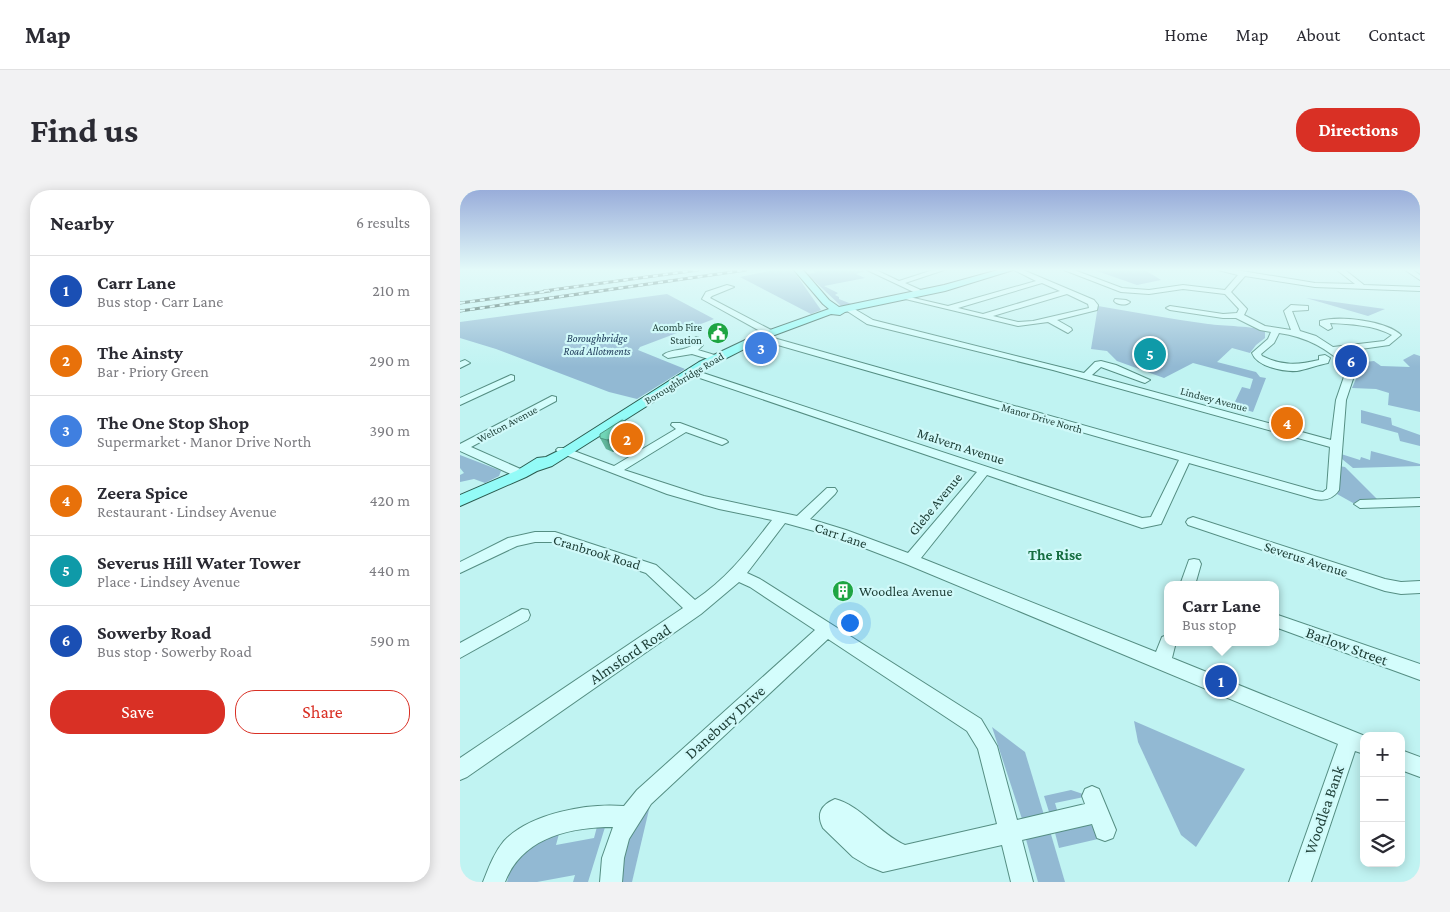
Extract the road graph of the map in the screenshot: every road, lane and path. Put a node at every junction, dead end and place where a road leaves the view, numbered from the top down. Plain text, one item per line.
1 (711, 302) edge
2 (828, 302) edge
3 (879, 302) edge
4 (923, 302) edge
5 (968, 302) edge
6 (1091, 302) edge
7 (1237, 302) edge
8 (1050, 303) joint
9 (947, 308) junction
10 (1170, 308) dead end
11 (1305, 308) dead end
12 (835, 310) junction
13 (1073, 315) junction
14 (1237, 316) junction
15 (983, 317) junction
16 (1050, 320) junction
17 (1328, 328) dead end
18 (1068, 330) dead end
19 (1275, 330) junction
20 (1296, 333) junction
21 (765, 335) junction
22 (696, 340) dead end
23 (1333, 350) junction
24 (692, 351) junction
25 (668, 355) dead end
26 (716, 358) junction
27 (1325, 358) dead end
28 (692, 372) junction
29 (1086, 376) junction
30 (511, 378) dead end
31 (1145, 380) dead end
32 (552, 399) dead end
33 (460, 402) edge
34 (680, 427) joint
35 (722, 442) dead end
36 (1336, 444) junction
37 (460, 448) edge
38 (568, 452) junction
39 (1185, 459) junction
40 (985, 470) junction
41 (527, 471) junction
42 (614, 471) junction
43 (831, 491) dead end
44 (460, 501) edge
45 (1420, 502) edge
46 (1360, 504) dead end
47 (781, 518) junction
48 (799, 522) junction
49 (1193, 522) dead end
50 (911, 560) junction
51 (1194, 564) dead end
52 (460, 568) edge
53 (737, 575) junction
54 (1188, 581) edge
55 (1420, 587) edge
56 (694, 610) junction
57 (522, 615) dead end
58 (1279, 621) edge
59 (826, 630) junction
60 (1167, 646) edge
61 (460, 651) edge
62 (1162, 662) junction
63 (1420, 672) edge
64 (1356, 742) edge
65 (1405, 761) edge
66 (1420, 767) edge
67 (460, 770) edge
68 (1098, 813) dead end
69 (627, 817) junction
70 (1008, 832) junction
71 (905, 856) dead end
72 (494, 882) edge
73 (611, 882) edge
74 (1022, 882) edge
75 (1300, 882) edge

1 - 21 street, Manor Drive North
2 - 12 main road
3 - 12 main road, Boroughbridge Road
4 - 9 street
5 - 9 street
6 - 13 street
7 - 14 street
8 - 13 street
8 - 15 street
9 - 15 street
10 - 14 street
11 - 20 street
12 - 21 main road, Boroughbridge Road
12 - 29 street, Lindsey Avenue
13 - 16 street
14 - 19 street
15 - 16 street
16 - 18 street
17 - 23 street
19 - 20 street
19 - 27 street
20 - 23 street
21 - 26 main road, Boroughbridge Road
21 - 39 street, Manor Drive North
22 - 24 street
23 - 36 street
24 - 25 street
24 - 26 street
26 - 28 main road, Boroughbridge Road
28 - 38 main road, Boroughbridge Road
28 - 40 street, Malvern Avenue
29 - 31 street
29 - 36 street, Lindsey Avenue
30 - 33 street
32 - 37 street, Welton Avenue
34 - 35 street
34 - 42 street
36 - 39 street, Manor Drive North
37 - 41 street
38 - 41 main road
38 - 42 street, Carr Lane
39 - 40 street, Malvern Avenue
40 - 50 street, Glebe Avenue
41 - 44 main road
42 - 47 street, Carr Lane
43 - 48 street
45 - 46 street
47 - 48 street, Carr Lane
47 - 53 street, Almsford Road
48 - 50 street, Carr Lane
49 - 55 street, Severus Avenue
50 - 62 street, Carr Lane
51 - 54 street
52 - 56 street, Cranbrook Road
53 - 56 street, Almsford Road
53 - 59 street
56 - 67 street, Almsford Road
57 - 61 street
58 - 63 street, Barlow Street
59 - 69 street, Danebury Drive
59 - 70 street
60 - 62 street
62 - 64 street, Carr Lane
64 - 75 street, Woodlea Bank
65 - 66 street
68 - 70 street
69 - 72 street
69 - 73 street, Danebury Drive
70 - 71 street
70 - 74 street

